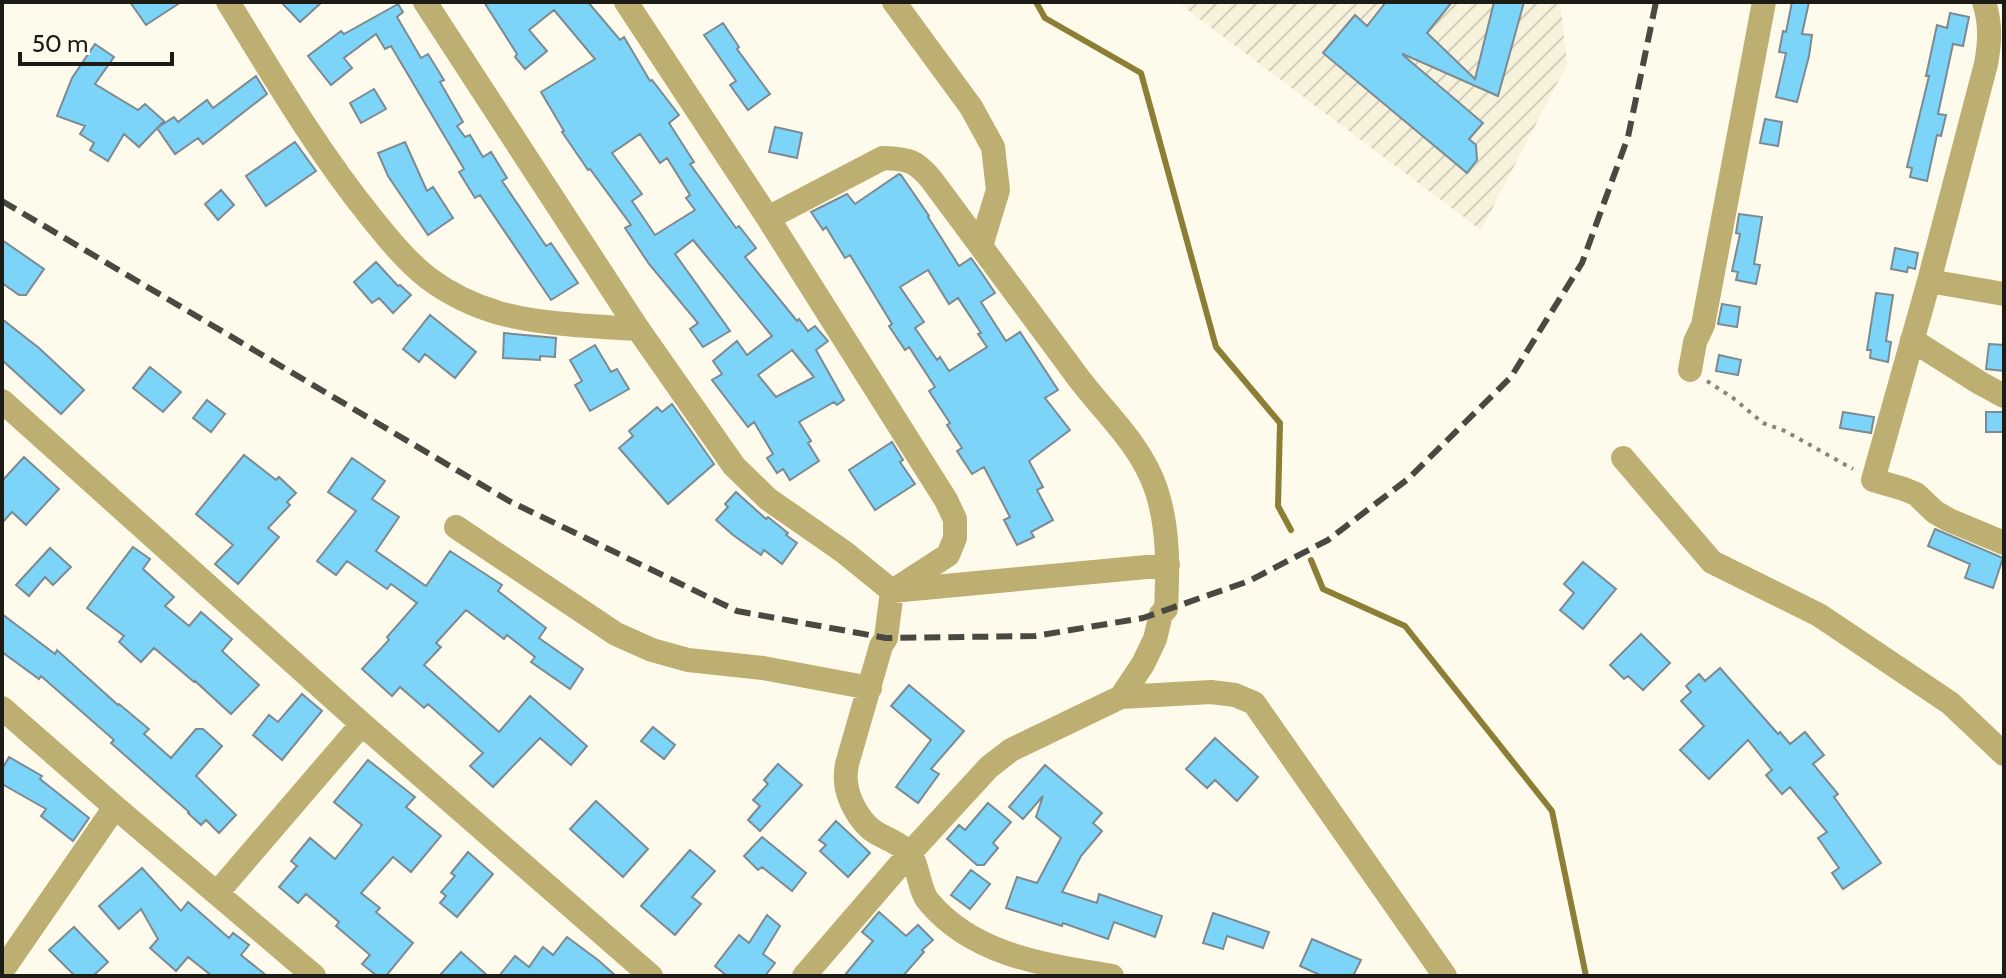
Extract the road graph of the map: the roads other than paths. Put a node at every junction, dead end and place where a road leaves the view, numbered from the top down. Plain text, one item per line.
1 (228, 2) edge
2 (425, 2) edge
3 (626, 2) edge
4 (894, 2) edge
5 (1764, 2) edge
6 (1984, 2) edge
7 (1997, 40) edge
8 (768, 218) junction
9 (981, 246) junction
10 (1929, 281) junction
11 (2004, 294) edge
12 (638, 329) junction
13 (1912, 340) junction
14 (1690, 370) road end
15 (2004, 396) edge
16 (2, 401) edge
17 (1623, 458) dead end
18 (456, 527) dead end
19 (2004, 543) edge
20 (1168, 565) junction
21 (892, 591) junction
22 (870, 688) junction
23 (1121, 697) junction
24 (2, 708) edge
25 (362, 724) junction
26 (2004, 754) edge
27 (115, 807) junction
28 (910, 853) junction
29 (217, 893) junction
30 (2, 971) edge
31 (314, 976) edge
32 (651, 976) edge
33 (804, 976) edge
34 (1112, 976) edge
35 (1445, 976) edge

1 - 12 street
2 - 12 street
3 - 8 street
4 - 9 street
5 - 14 street
6 - 7 street
7 - 10 street
8 - 9 street
8 - 21 street
9 - 20 street
10 - 11 street
10 - 13 street
12 - 21 street
13 - 15 street
13 - 19 street
16 - 25 street
17 - 26 street
18 - 22 street
20 - 21 street
20 - 23 street
21 - 22 street
22 - 28 street
23 - 28 street
23 - 35 street
24 - 27 street
25 - 29 street
25 - 32 street
27 - 29 street
27 - 30 street
28 - 33 street
28 - 34 street
29 - 31 street

